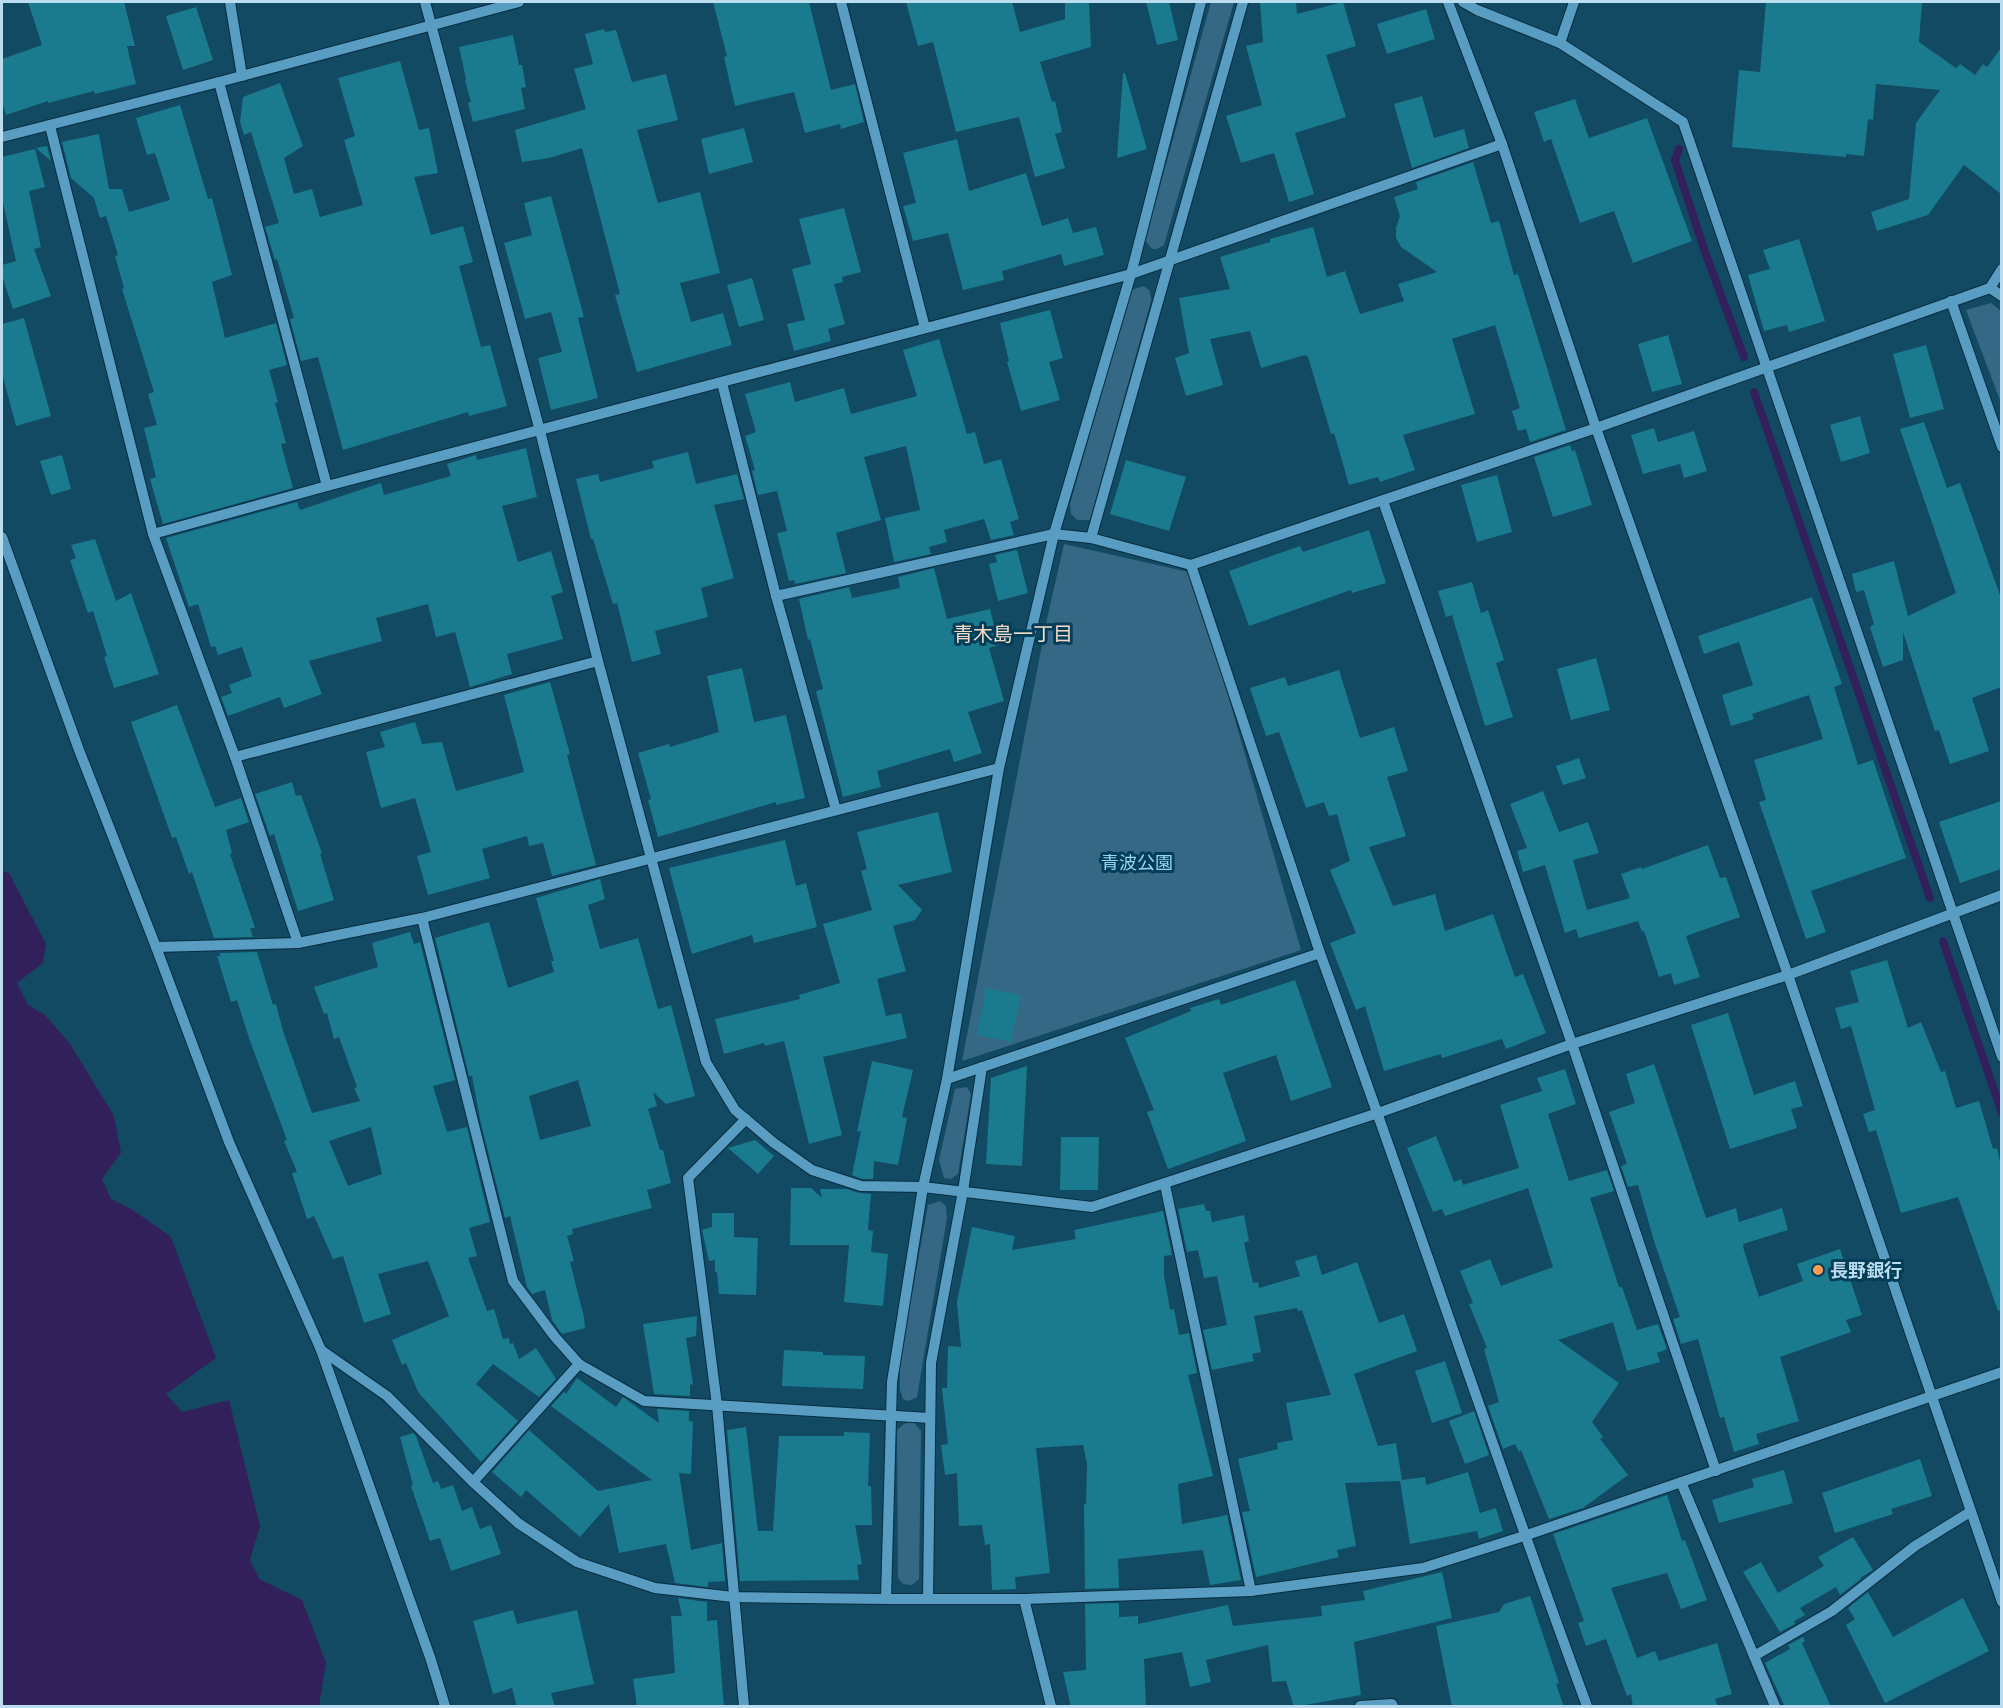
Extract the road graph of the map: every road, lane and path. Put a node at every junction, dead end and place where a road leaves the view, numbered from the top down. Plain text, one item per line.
1 (230, 2) edge
2 (424, 2) edge
3 (519, 2) edge
4 (841, 2) edge
5 (1201, 2) edge
6 (1243, 2) edge
7 (1448, 2) edge
8 (1463, 2) edge
9 (1574, 2) edge
10 (430, 24) junction
11 (1560, 43) junction
12 (242, 76) junction
13 (219, 82) junction
14 (50, 126) junction
15 (2, 137) edge
16 (1502, 144) junction
17 (1170, 260) junction
18 (2001, 269) edge
19 (1131, 274) junction
20 (1990, 288) junction
21 (2001, 296) edge
22 (1952, 301) junction
23 (925, 328) junction
24 (1767, 368) junction
25 (722, 383) junction
26 (1596, 429) junction
27 (540, 431) junction
28 (2001, 447) edge
29 (327, 486) junction
30 (1383, 501) junction
31 (153, 534) junction
32 (1054, 534) junction
33 (2, 537) edge
34 (1090, 538) junction
35 (1191, 565) junction
36 (776, 596) junction
37 (598, 661) junction
38 (235, 758) junction
39 (999, 768) junction
40 (836, 810) junction
41 (651, 859) junction
42 (2001, 896) edge
43 (1951, 914) junction
44 (422, 918) junction
45 (298, 943) junction
46 (156, 947) junction
47 (1320, 953) junction
48 (1788, 975) junction
49 (1572, 1044) junction
50 (2001, 1058) edge
51 (982, 1067) junction
52 (947, 1079) junction
53 (1378, 1113) junction
54 (746, 1119) junction
55 (1165, 1185) junction
56 (923, 1186) junction
57 (963, 1191) junction
58 (321, 1350) junction
59 (579, 1364) junction
60 (2001, 1372) edge
61 (1931, 1397) junction
62 (717, 1405) junction
63 (891, 1415) junction
64 (930, 1418) junction
65 (1716, 1471) junction
66 (473, 1482) junction
67 (1681, 1482) junction
68 (1970, 1512) junction
69 (1524, 1536) junction
70 (1251, 1591) junction
71 (733, 1597) junction
72 (886, 1599) junction
73 (928, 1599) junction
74 (1024, 1599) junction
75 (2001, 1602) edge
76 (1754, 1656) junction
77 (445, 1707) edge
78 (744, 1707) edge
79 (1051, 1707) edge
80 (1360, 1707) edge
81 (1393, 1707) edge
82 (1587, 1707) edge
83 (1775, 1707) edge

1 - 12 street
2 - 10 street
3 - 10 street
4 - 23 street
5 - 19 street
6 - 17 street
7 - 16 street
8 - 11 street
9 - 11 street
10 - 12 street
10 - 27 street
11 - 24 street
12 - 13 street
13 - 14 street
13 - 29 street
14 - 15 street
14 - 31 street
16 - 17 street
16 - 26 street
17 - 19 street
17 - 34 street
18 - 20 street
19 - 23 street
19 - 32 street
20 - 21 street
20 - 22 street
22 - 24 street
22 - 28 street
23 - 25 street
24 - 26 street
24 - 43 street
25 - 27 street
25 - 36 street
26 - 30 street
26 - 48 street
27 - 29 street
27 - 37 street
29 - 31 street
30 - 35 street
30 - 49 street
31 - 38 street
32 - 34 street
32 - 36 street
32 - 39 street
33 - 46 street
34 - 35 street
35 - 47 street
36 - 40 street
37 - 38 street
37 - 41 street
38 - 45 street
39 - 40 street
39 - 52 street
40 - 41 street
41 - 44 street
41 - 54 street
42 - 43 street
43 - 48 street
43 - 50 street
44 - 45 street
44 - 59 street
45 - 46 street
46 - 58 street
47 - 51 street
47 - 53 street
48 - 49 street
48 - 61 street
49 - 53 street
49 - 65 street
51 - 52 street
51 - 57 street
52 - 56 street
53 - 55 street
53 - 69 street
54 - 56 street
54 - 62 street
55 - 57 street
55 - 70 street
56 - 57 street
56 - 63 street
57 - 64 street
58 - 66 street
58 - 77 street
59 - 62 street
59 - 66 street
60 - 61 street
61 - 65 street
61 - 68 street
62 - 63 street
62 - 71 street
63 - 64 street
63 - 72 street
64 - 73 street
65 - 67 street
66 - 71 street
67 - 69 street
67 - 76 street
68 - 75 street
68 - 76 street
69 - 70 street
69 - 82 street
70 - 74 street
71 - 72 street
71 - 78 street
72 - 73 street
73 - 74 street
74 - 79 street
76 - 83 street
80 - 81 street

